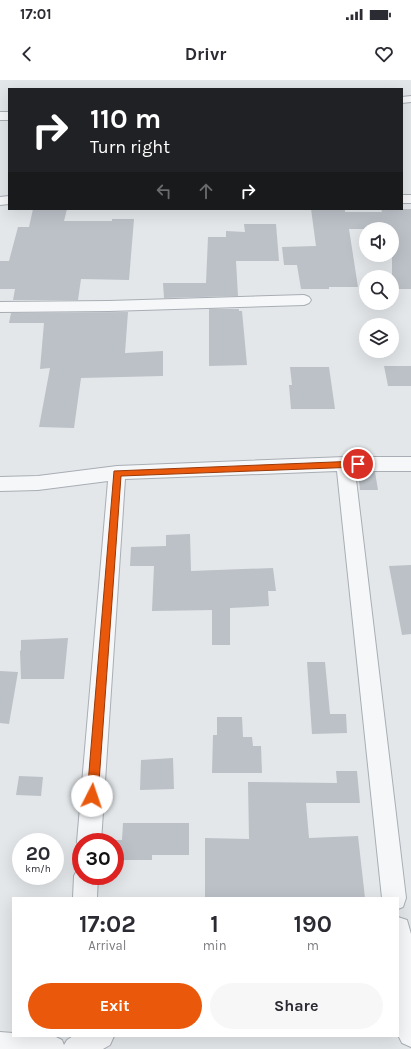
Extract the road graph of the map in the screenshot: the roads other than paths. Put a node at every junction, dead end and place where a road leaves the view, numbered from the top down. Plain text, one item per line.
1 (304, 300) dead end
2 (0, 307) edge
3 (344, 464) junction
4 (411, 464) edge
5 (117, 473) junction
6 (0, 484) edge
7 (90, 833) edge
8 (86, 885) edge
9 (85, 897) edge
10 (394, 897) edge
11 (399, 939) edge
12 (408, 1030) edge
13 (74, 1037) edge
14 (99, 1037) edge
15 (0, 1045) edge
16 (53, 1049) edge
17 (74, 1049) edge

1 - 2 street
3 - 4 street
3 - 5 street
3 - 10 street
5 - 6 street
5 - 7 street
8 - 9 street
11 - 12 street
13 - 17 street
14 - 17 street
15 - 16 street

